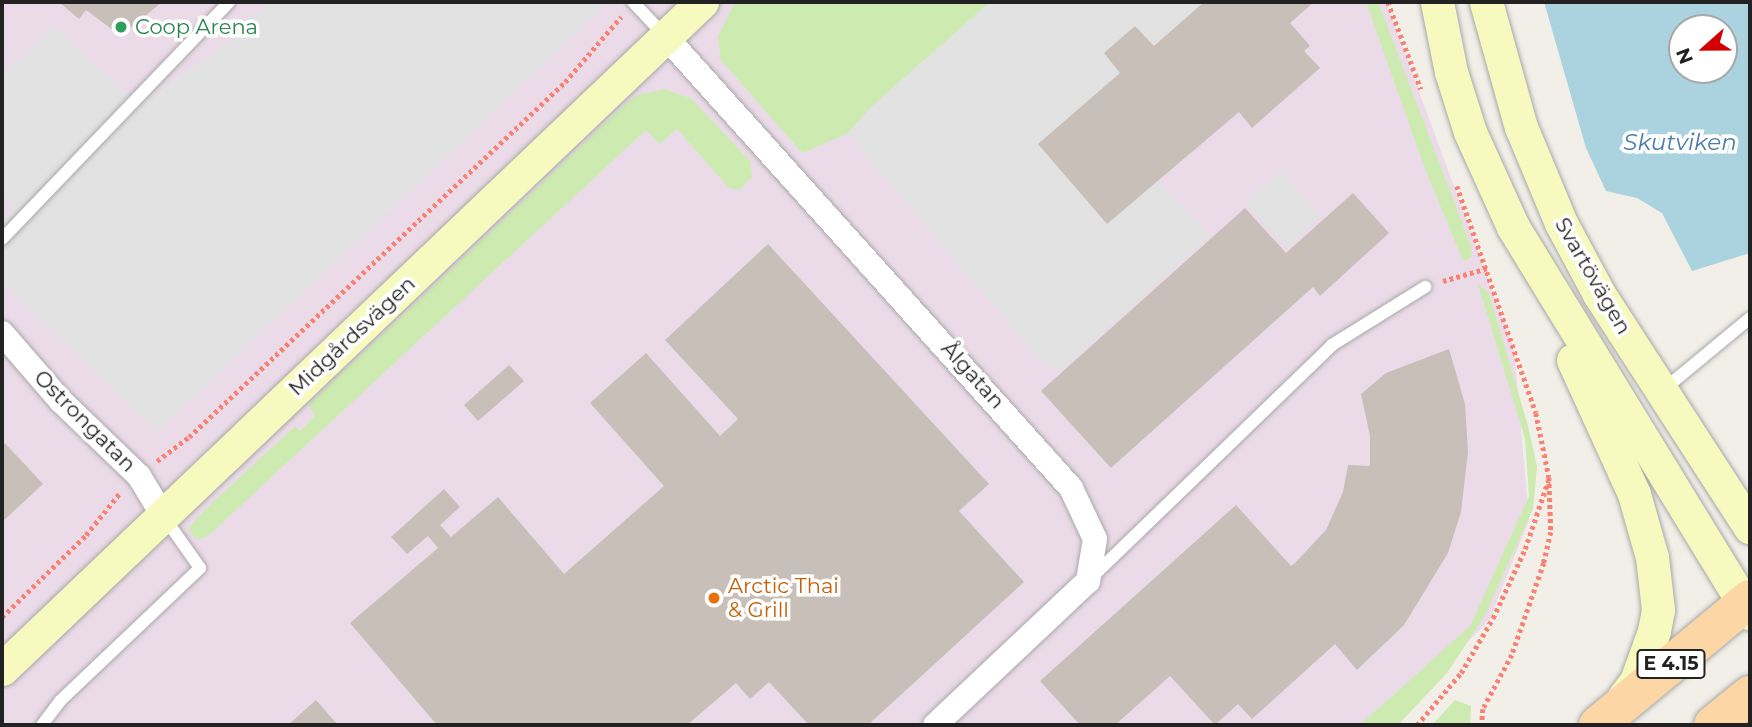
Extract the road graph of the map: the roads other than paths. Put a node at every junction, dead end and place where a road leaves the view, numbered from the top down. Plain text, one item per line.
1 (229, 2) edge
2 (702, 2) edge
3 (1437, 2) edge
4 (1486, 2) edge
5 (633, 3) edge
6 (666, 36) junction
7 (1513, 227) junction
8 (2, 239) edge
9 (1425, 286) road end
10 (1750, 318) edge
11 (4, 341) edge
12 (1663, 390) junction
13 (162, 514) junction
14 (1750, 527) edge
15 (1088, 581) junction
16 (1748, 605) edge
17 (2, 669) edge
18 (1750, 695) edge
19 (1604, 720) edge
20 (42, 725) edge
21 (935, 725) edge
22 (1713, 725) edge

1 - 8 lane
2 - 6 main road, Midgårdsvägen
3 - 7 main road, Svartövägen
4 - 12 main road, Svartövägen
5 - 6 lane
6 - 13 main road, Midgårdsvägen
6 - 15 street, Ålgatan
7 - 16 main road, Svartövägen
7 - 19 main road, Svartövägen
9 - 15 lane
10 - 12 lane
11 - 13 street, Ostrongatan
12 - 14 main road, Svartövägen
13 - 17 main road, Midgårdsvägen
13 - 20 lane
15 - 21 street
16 - 19 main road, E 4.15
18 - 22 main road

